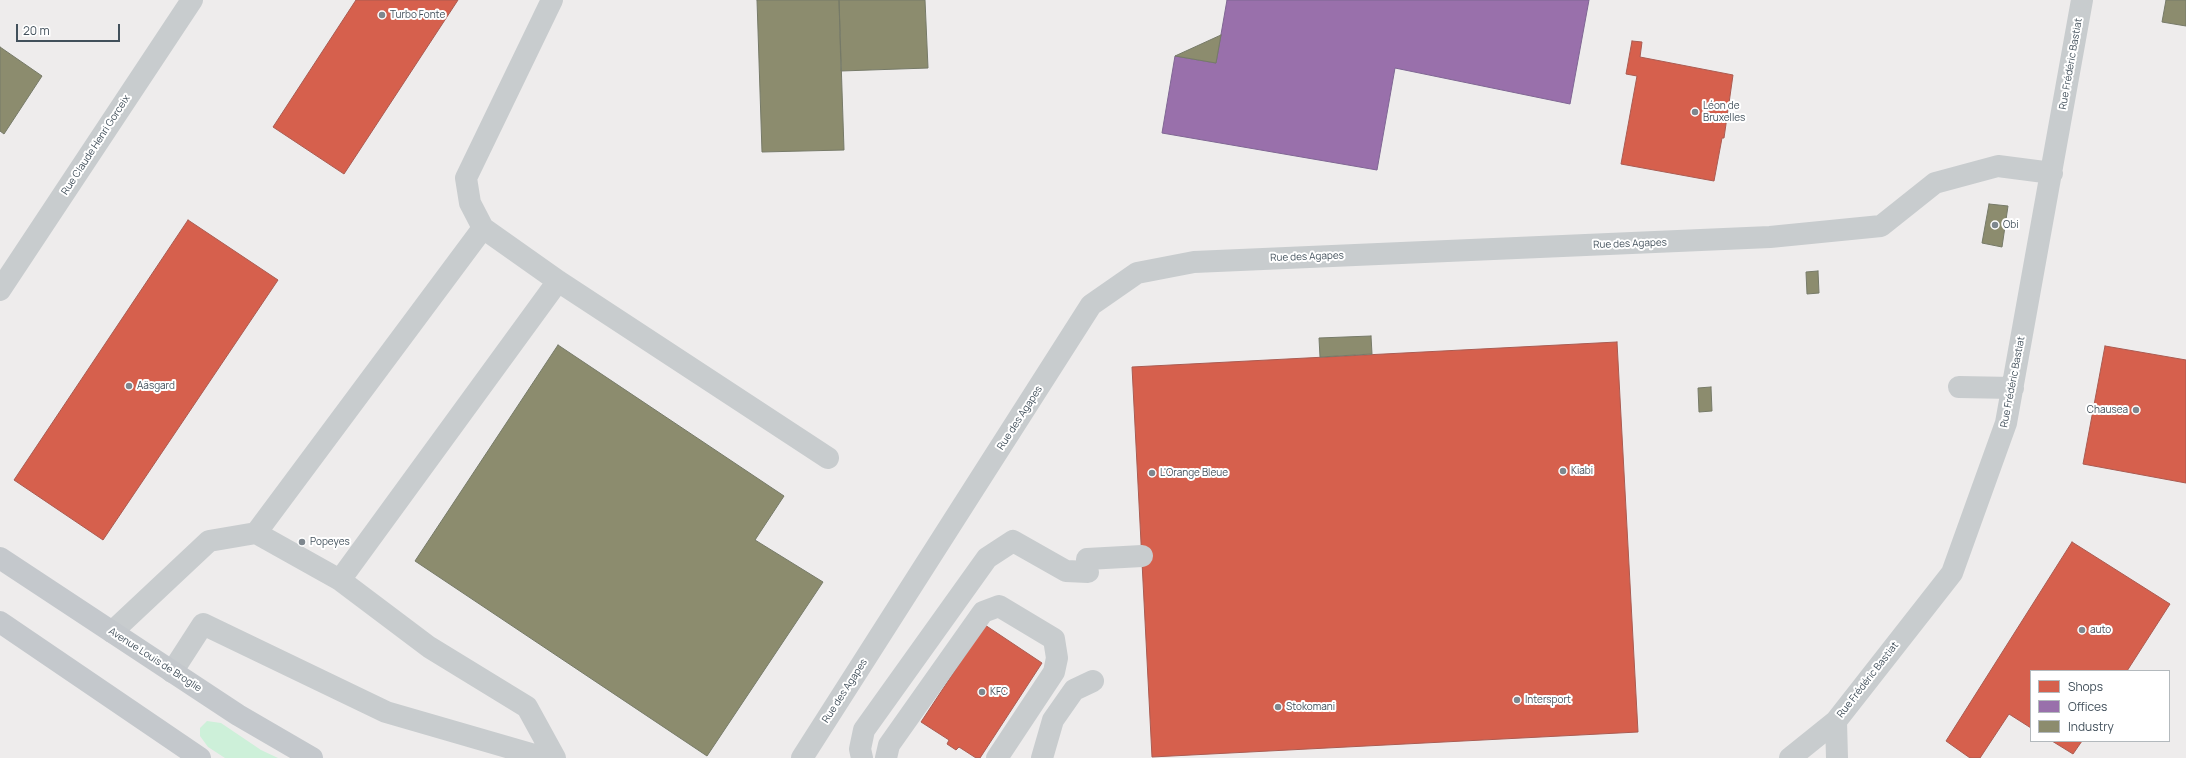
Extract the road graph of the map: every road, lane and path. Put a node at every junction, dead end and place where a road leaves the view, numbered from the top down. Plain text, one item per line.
1 (192, 0) edge
2 (552, 0) edge
3 (2082, 0) edge
4 (2052, 173) junction
5 (483, 228) junction
6 (558, 281) junction
7 (0, 290) edge
8 (1959, 387) dead end
9 (2013, 388) junction
10 (828, 458) dead end
11 (256, 533) junction
12 (1142, 556) dead end
13 (0, 558) edge
14 (340, 580) junction
15 (0, 622) edge
16 (112, 632) junction
17 (172, 672) junction
18 (1093, 682) dead end
19 (1836, 721) junction
20 (200, 758) edge
21 (312, 758) edge
22 (545, 758) edge
23 (555, 758) edge
24 (802, 758) edge
25 (862, 758) edge
26 (886, 758) edge
27 (997, 758) edge
28 (1042, 758) edge
29 (1790, 758) edge
30 (1837, 758) edge

1 - 7 street, Rue Claude Henri Gorceix
2 - 5 street
3 - 4 street, Rue Frédéric Bastiat
4 - 9 street, Rue Frédéric Bastiat
4 - 24 street, Rue des Agapes
5 - 6 street
5 - 11 street
6 - 10 street
6 - 14 street
8 - 9 street
9 - 19 street, Rue Frédéric Bastiat
11 - 14 street
11 - 16 street
12 - 25 street
13 - 16 main road, Avenue Louis de Broglie
14 - 23 street
15 - 20 main road
16 - 17 main road, Avenue Louis de Broglie
17 - 21 main road, Avenue Louis de Broglie
17 - 22 street
18 - 28 street
19 - 29 street, Rue Frédéric Bastiat
19 - 30 street, Rue Frédéric Bastiat
26 - 27 street

